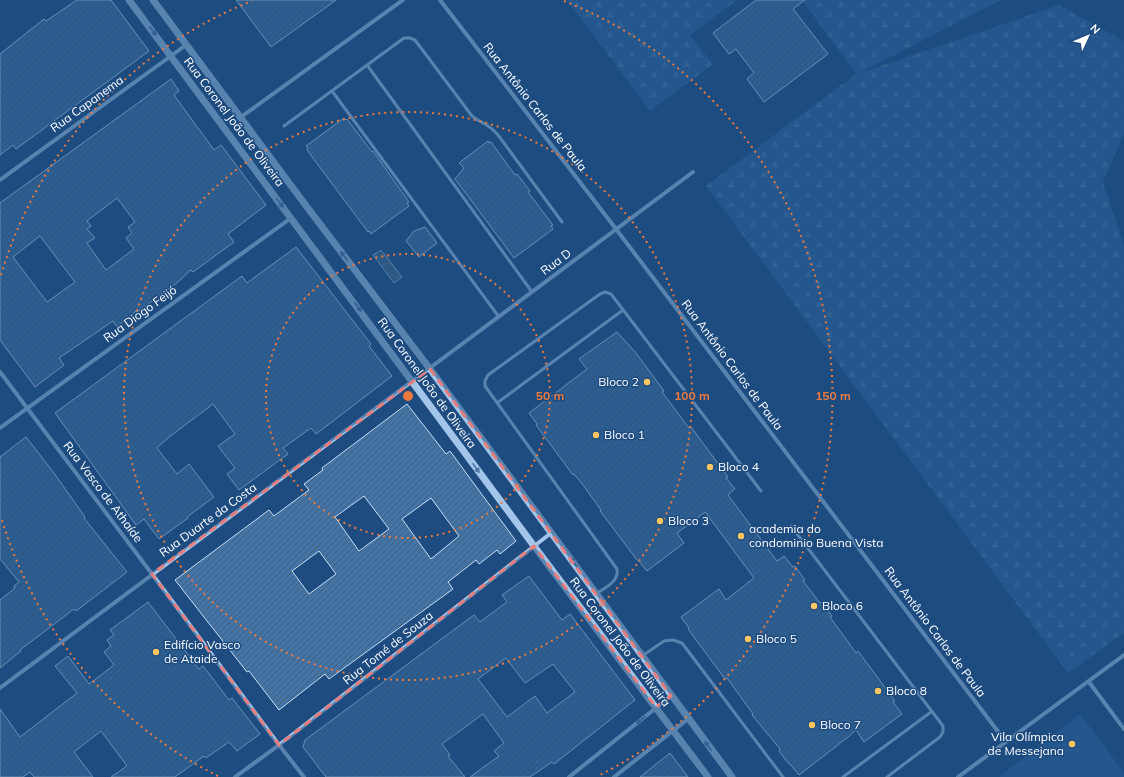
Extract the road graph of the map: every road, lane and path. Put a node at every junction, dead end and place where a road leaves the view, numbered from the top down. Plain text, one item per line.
1 (129, 0) edge
2 (153, 0) edge
3 (403, 0) edge
4 (440, 0) edge
5 (186, 44) junction
6 (171, 55) junction
7 (367, 65) junction
8 (332, 91) junction
9 (241, 117) junction
10 (284, 126) dead end
11 (693, 172) dead end
12 (0, 180) edge
13 (291, 218) junction
14 (562, 222) dead end
15 (616, 229) junction
16 (532, 292) junction
17 (623, 310) junction
18 (499, 317) junction
19 (430, 369) junction
20 (0, 372) edge
21 (413, 381) junction
22 (497, 403) junction
23 (26, 408) junction
24 (0, 428) edge
25 (761, 491) dead end
26 (791, 526) dead end
27 (551, 533) junction
28 (534, 546) junction
29 (152, 574) junction
30 (596, 594) junction
31 (1124, 655) edge
32 (642, 656) junction
33 (1089, 682) junction
34 (0, 688) edge
35 (672, 696) junction
36 (656, 707) junction
37 (932, 712) junction
38 (688, 718) junction
39 (1124, 729) edge
40 (673, 730) junction
41 (1006, 742) junction
42 (279, 745) junction
43 (235, 777) edge
44 (304, 777) edge
45 (569, 777) edge
46 (614, 777) edge
47 (708, 777) edge
48 (732, 777) edge
49 (783, 777) edge
50 (843, 777) edge
51 (887, 777) edge
52 (958, 777) edge

1 -> 6 street, Rua Coronel João de Oliveira
2 - 5 street, Rua Coronel João de Oliveira
3 - 9 street
4 - 15 street, Rua Antônio Carlos de Paula
5 - 6 street, Rua Capanema
5 - 9 street, Rua Coronel João de Oliveira
6 - 12 street, Rua Capanema
6 -> 13 street, Rua Coronel João de Oliveira
7 - 8 lane
7 - 14 lane
7 - 16 lane
8 - 10 lane
8 - 18 lane
19 -> 9 street, Rua Coronel João de Oliveira
11 - 15 street, Rua D
13 -> 21 street, Rua Coronel João de Oliveira
13 - 23 street, Rua Diogo Feijó
15 - 16 street, Rua D
15 - 41 street, Rua Antônio Carlos de Paula
16 - 18 street, Rua D
17 - 22 lane
17 - 22 lane
17 - 25 lane
18 - 19 street, Rua D
19 - 21 street, Rua Duarte da Costa
19 - 27 street, Rua Coronel João de Oliveira
20 - 23 street, Rua Vasco de Athaíde
21 -> 28 street, Rua Coronel João de Oliveira
21 - 29 street, Rua Duarte da Costa
22 - 30 lane
23 - 24 street, Rua Diogo Feijó
23 - 29 street, Rua Vasco de Athaíde
26 - 37 lane
27 - 28 street, Rua Tomé de Souza
30 -> 27 street, Rua Coronel João de Oliveira
28 - 36 street, Rua Coronel João de Oliveira
28 - 42 street, Rua Tomé de Souza
29 - 34 street, Rua Duarte da Costa
29 - 42 street, Rua Vasco de Athaíde
30 - 32 street, Rua Coronel João de Oliveira
31 - 33 street
32 - 35 street, Rua Coronel João de Oliveira
32 - 49 lane
33 - 39 street
33 - 41 street
35 - 36 street
35 - 38 street, Rua Coronel João de Oliveira
36 - 40 street, Rua Coronel João de Oliveira
36 -> 45 street
37 - 50 lane
37 - 51 lane
38 - 40 street
48 -> 38 street, Rua Coronel João de Oliveira
40 - 46 street
40 - 47 street, Rua Coronel João de Oliveira
41 - 52 street
42 - 43 street, Rua Tomé de Souza
42 - 44 street, Rua Vasco de Athaíde

